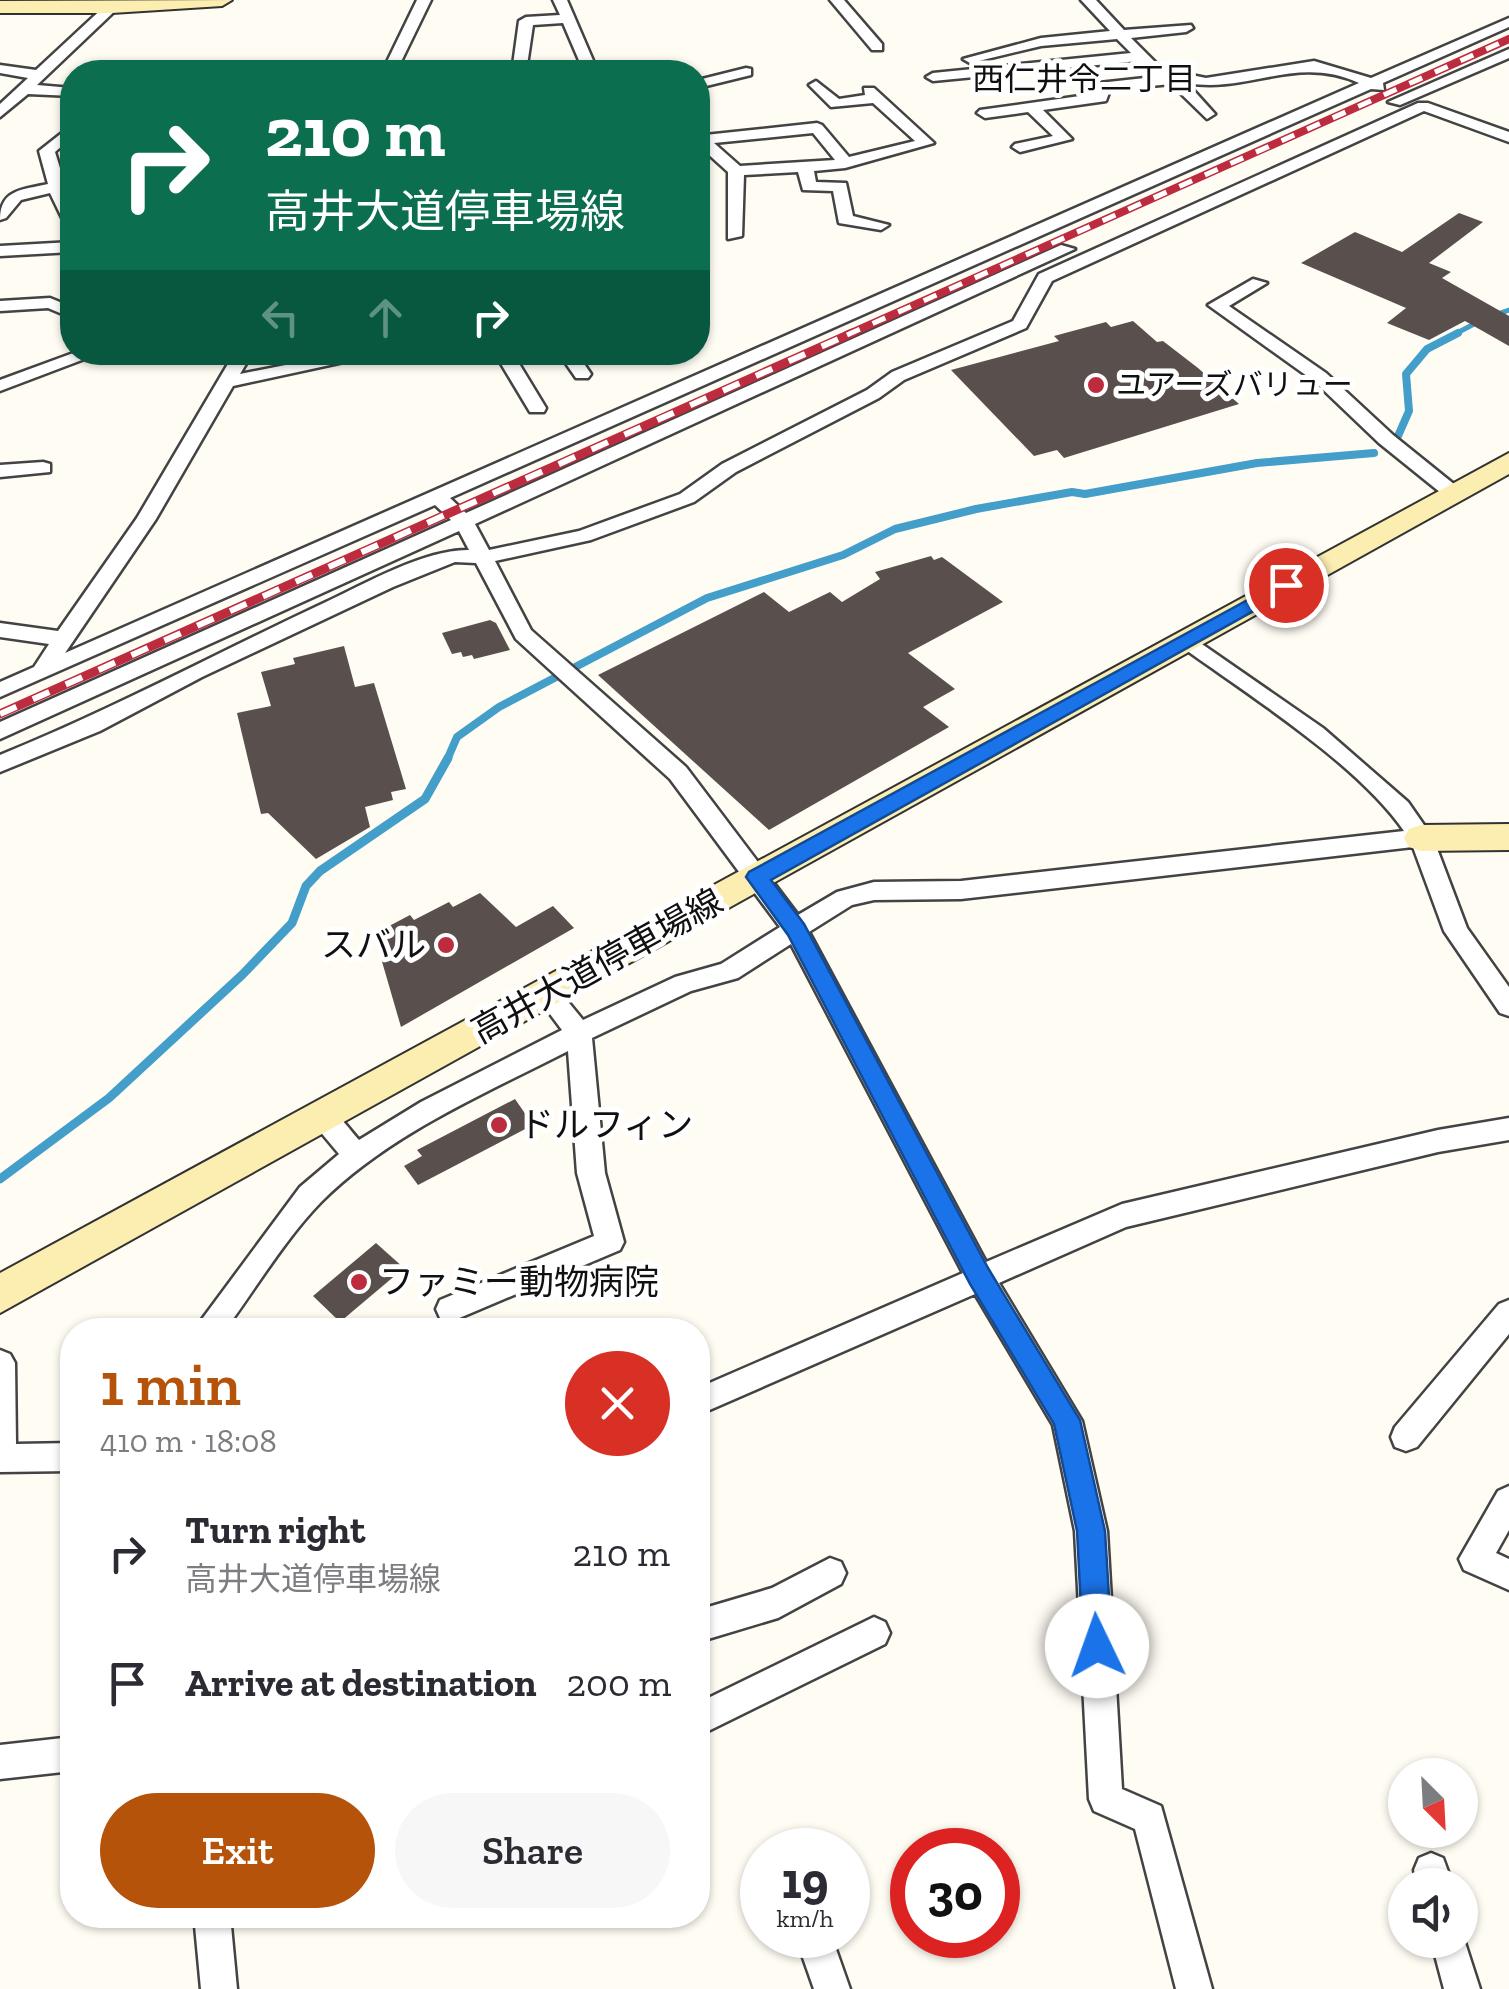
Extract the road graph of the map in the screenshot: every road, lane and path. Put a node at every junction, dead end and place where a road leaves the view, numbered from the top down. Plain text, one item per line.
1 (222, 0) edge
2 (424, 0) edge
3 (560, 0) edge
4 (837, 0) edge
5 (1088, 0) edge
6 (98, 4) edge
7 (0, 7) edge
8 (565, 19) junction
9 (1509, 22) edge
10 (1186, 28) dead end
11 (1122, 34) junction
12 (877, 46) dead end
13 (1509, 51) edge
14 (1139, 57) junction
15 (395, 60) edge
16 (521, 60) edge
17 (585, 60) edge
18 (970, 60) dead end
19 (0, 69) edge
20 (746, 72) dead end
21 (40, 75) junction
22 (933, 77) dead end
23 (1175, 79) junction
24 (710, 81) edge
25 (1370, 82) junction
26 (816, 85) dead end
27 (25, 89) junction
28 (60, 91) edge
29 (1404, 98) junction
30 (1031, 106) junction
31 (1423, 106) junction
32 (0, 112) edge
33 (985, 113) dead end
34 (1207, 114) dead end
35 (710, 137) edge
36 (1509, 138) edge
37 (60, 142) edge
38 (1020, 147) dead end
39 (710, 148) edge
40 (845, 163) junction
41 (806, 166) junction
42 (736, 170) junction
43 (56, 187) junction
44 (60, 199) edge
45 (0, 215) edge
46 (882, 225) dead end
47 (734, 236) dead end
48 (60, 248) edge
49 (0, 251) edge
50 (1259, 283) dead end
51 (60, 305) edge
52 (0, 306) edge
53 (60, 364) edge
54 (238, 365) edge
55 (311, 365) edge
56 (511, 365) edge
57 (576, 365) edge
58 (582, 374) dead end
59 (230, 380) junction
60 (0, 386) edge
61 (536, 408) dead end
62 (1509, 462) edge
63 (43, 468) dead end
64 (0, 470) edge
65 (1453, 493) junction
66 (437, 497) junction
67 (464, 521) junction
68 (484, 557) junction
69 (0, 630) edge
70 (63, 639) junction
71 (1186, 640) junction
72 (41, 672) junction
73 (0, 690) edge
74 (67, 700) junction
75 (92, 726) junction
76 (0, 730) edge
77 (0, 764) edge
78 (1509, 837) edge
79 (1422, 838) junction
80 (757, 877) junction
81 (796, 930) junction
82 (548, 994) junction
83 (1509, 1006) edge
84 (579, 1032) junction
85 (321, 1117) junction
86 (1509, 1129) edge
87 (358, 1154) junction
88 (979, 1276) junction
89 (0, 1294) edge
90 (450, 1309) dead end
91 (1509, 1313) edge
92 (217, 1318) edge
93 (0, 1363) edge
94 (710, 1397) edge
95 (1406, 1438) dead end
96 (60, 1457) edge
97 (1509, 1500) edge
98 (830, 1573) dead end
99 (1509, 1574) edge
100 (710, 1622) edge
101 (874, 1634) dead end
102 (710, 1714) edge
103 (60, 1755) edge
104 (0, 1762) edge
105 (213, 1928) edge
106 (821, 1958) edge
107 (1454, 1958) edge
108 (219, 1989) edge
109 (832, 1989) edge
110 (1194, 1989) edge
111 (1462, 1989) edge

1 - 6 main road
2 - 15 street
3 - 8 street
4 - 12 street
5 - 11 street
6 - 7 main road
6 - 21 street
8 - 16 street
8 - 17 street
9 - 25 street
10 - 11 street
11 - 14 street
11 - 18 street
13 - 29 street
14 - 22 street
14 - 23 street
19 - 21 street
20 - 24 street
21 - 27 street
23 - 25 street
23 - 30 street
23 - 34 street
25 - 29 street
25 - 66 street
26 - 40 street
27 - 28 street
27 - 32 street
29 - 31 street
29 - 67 street
30 - 33 street
30 - 38 street
31 - 36 street
31 - 68 street
35 - 40 street
37 - 43 street
39 - 42 street
40 - 41 street
41 - 42 street
41 - 46 street
42 - 47 street
43 - 44 street
43 - 45 street
48 - 49 street
50 - 65 street
51 - 52 street
53 - 60 street
54 - 59 street
55 - 59 street
56 - 61 street
57 - 58 street
59 - 70 street
62 - 65 main road, 高井大道停車場線
63 - 64 street
65 - 71 main road, 高井大道停車場線
66 - 67 street
66 - 72 street
67 - 68 street
67 - 74 street
68 - 75 street
68 - 80 street
69 - 70 street
70 - 72 street
71 - 79 street
71 - 80 main road, 高井大道停車場線
72 - 73 street
72 - 74 street
74 - 75 street
74 - 76 street
75 - 77 street
78 - 79 main road
79 - 81 street
79 - 83 street
80 - 81 street
80 - 82 main road, 高井大道停車場線
81 - 84 street
81 - 88 street
82 - 84 street
82 - 85 main road, 高井大道停車場線
84 - 87 street
84 - 90 street
85 - 87 street
85 - 89 main road, 高井大道停車場線
86 - 88 street
87 - 92 street
88 - 94 street
88 - 110 street
91 - 95 street
93 - 96 street
97 - 99 street
98 - 100 street
101 - 102 street
103 - 104 street
105 - 108 street
106 - 109 street
107 - 111 street

